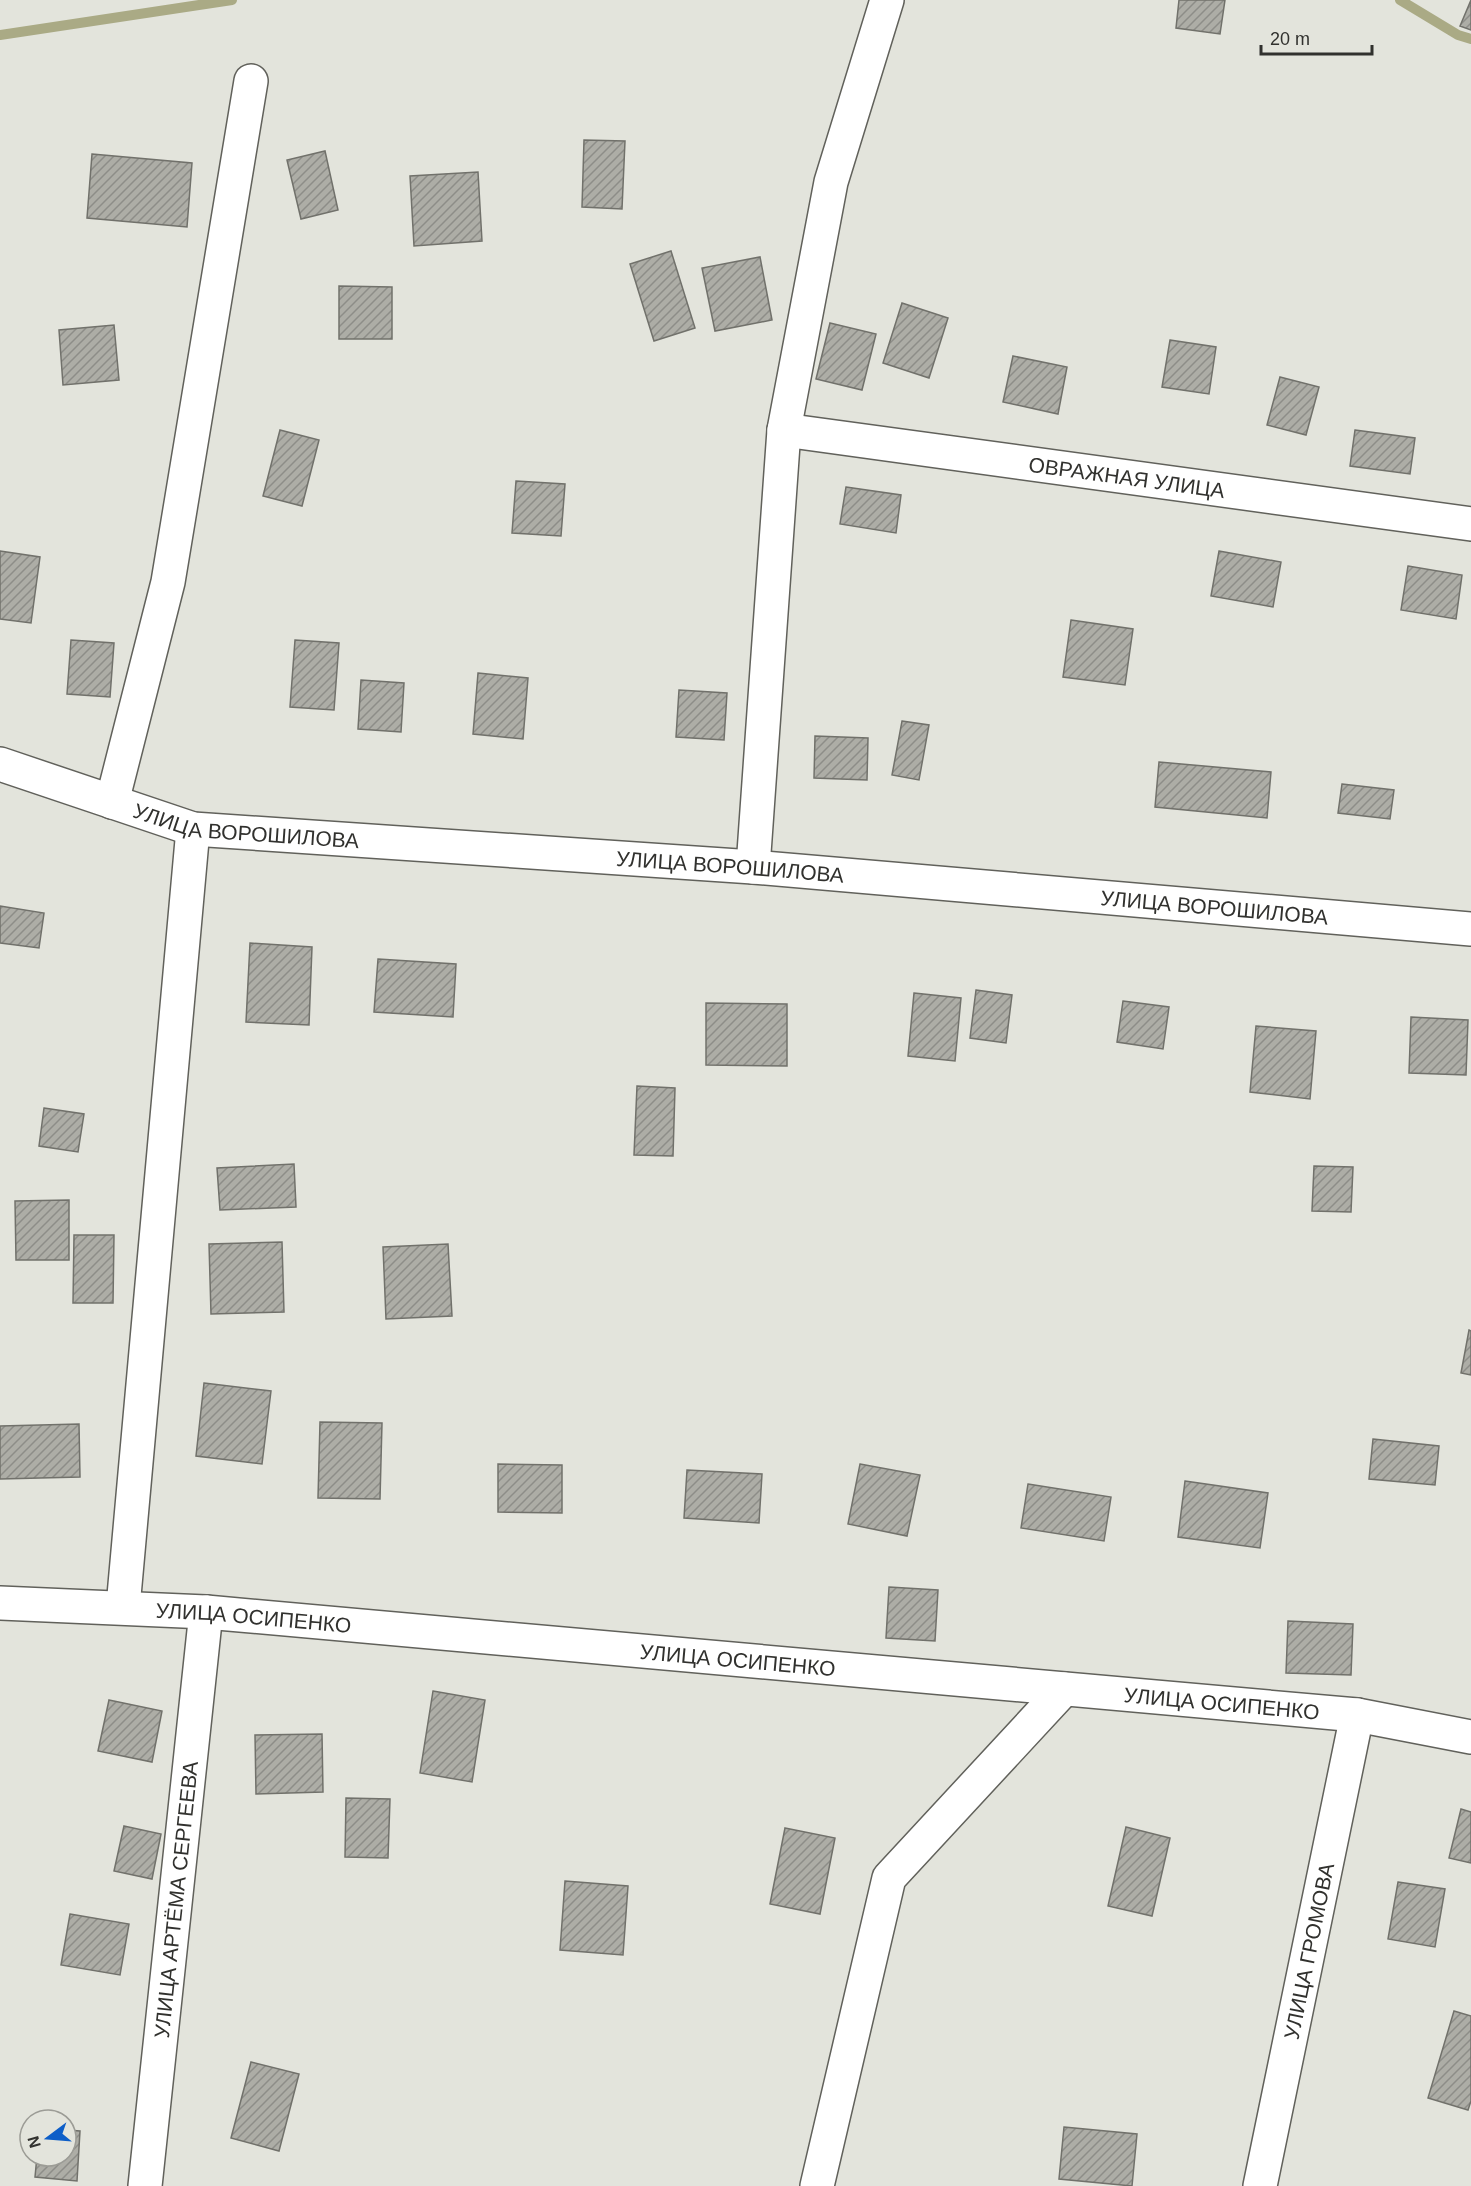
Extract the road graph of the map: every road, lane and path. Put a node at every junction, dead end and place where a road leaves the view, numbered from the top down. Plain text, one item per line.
1 (887, 0) edge
2 (251, 81) dead end
3 (784, 429) junction
4 (1471, 524) edge
5 (0, 764) edge
6 (112, 802) junction
7 (193, 829) junction
8 (753, 867) junction
9 (1471, 929) edge
10 (0, 1603) edge
11 (123, 1607) junction
12 (206, 1612) junction
13 (1064, 1689) junction
14 (1357, 1715) junction
15 (1471, 1737) edge
16 (145, 2186) edge
17 (817, 2186) edge
18 (1260, 2186) edge

1 - 3 street
2 - 6 street
3 - 4 street, ОВРАЖНАЯ УЛИЦА
3 - 8 street
5 - 6 street, УЛИЦА ВОРОШИЛОВА
6 - 7 street, УЛИЦА ВОРОШИЛОВА
7 - 8 street, УЛИЦА ВОРОШИЛОВА
7 - 11 street
8 - 9 street, УЛИЦА ВОРОШИЛОВА
10 - 11 street, УЛИЦА ОСИПЕНКО
11 - 12 street, УЛИЦА ОСИПЕНКО
12 - 13 street, УЛИЦА ОСИПЕНКО
12 - 16 street, УЛИЦА АРТЁМА СЕРГЕЕВА
13 - 14 street, УЛИЦА ОСИПЕНКО
13 - 17 street
14 - 15 street, УЛИЦА ОСИПЕНКО
14 - 18 street, УЛИЦА ГРОМОВА

